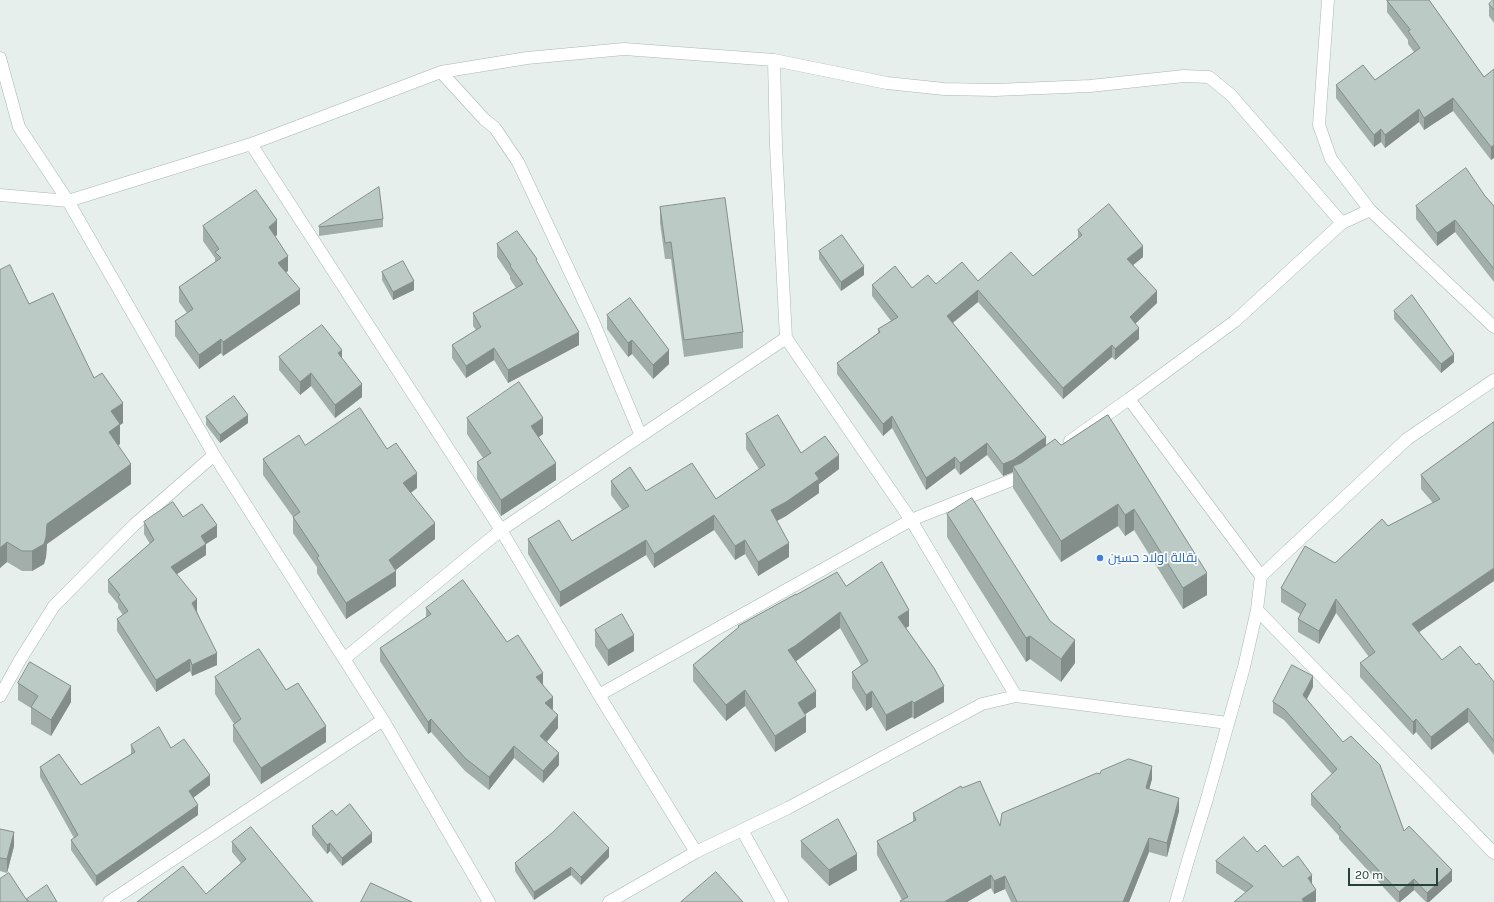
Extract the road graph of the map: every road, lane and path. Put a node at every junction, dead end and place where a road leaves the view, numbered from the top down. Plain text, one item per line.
1 (1328, 0) edge
2 (0, 58) edge
3 (774, 60) junction
4 (441, 72) junction
5 (250, 144) junction
6 (0, 195) edge
7 (68, 201) junction
8 (1370, 210) junction
9 (1342, 223) junction
10 (1494, 327) edge
11 (786, 338) junction
12 (1494, 380) edge
13 (1129, 399) junction
14 (641, 436) junction
15 (1061, 447) edge
16 (214, 455) junction
17 (1036, 465) edge
18 (911, 520) junction
19 (501, 530) junction
20 (1261, 576) junction
21 (1257, 610) junction
22 (344, 659) junction
23 (599, 695) junction
24 (0, 696) edge
25 (1016, 696) junction
26 (384, 720) junction
27 (1228, 723) junction
28 (742, 830) junction
29 (696, 852) junction
30 (1494, 853) edge
31 (108, 902) edge
32 (489, 902) edge
33 (609, 902) edge
34 (782, 902) edge
35 (1176, 902) edge

1 - 8 street
2 - 7 street
3 - 4 street
3 - 9 street
3 - 11 street
4 - 5 street
4 - 14 street
5 - 7 street
5 - 19 street
6 - 7 street
7 - 16 street
8 - 9 street
8 - 10 street
9 - 13 street
11 - 14 street
11 - 18 street
12 - 20 street
13 - 15 street
13 - 20 street
14 - 19 street
16 - 22 street
16 - 24 street
17 - 18 street
18 - 23 street
18 - 25 street
19 - 22 street
19 - 23 street
20 - 21 street
21 - 27 street
21 - 30 street
22 - 26 street
23 - 29 street
25 - 27 street
25 - 28 street
26 - 31 street
26 - 32 street
27 - 35 street
28 - 29 street
28 - 34 street
29 - 33 street

